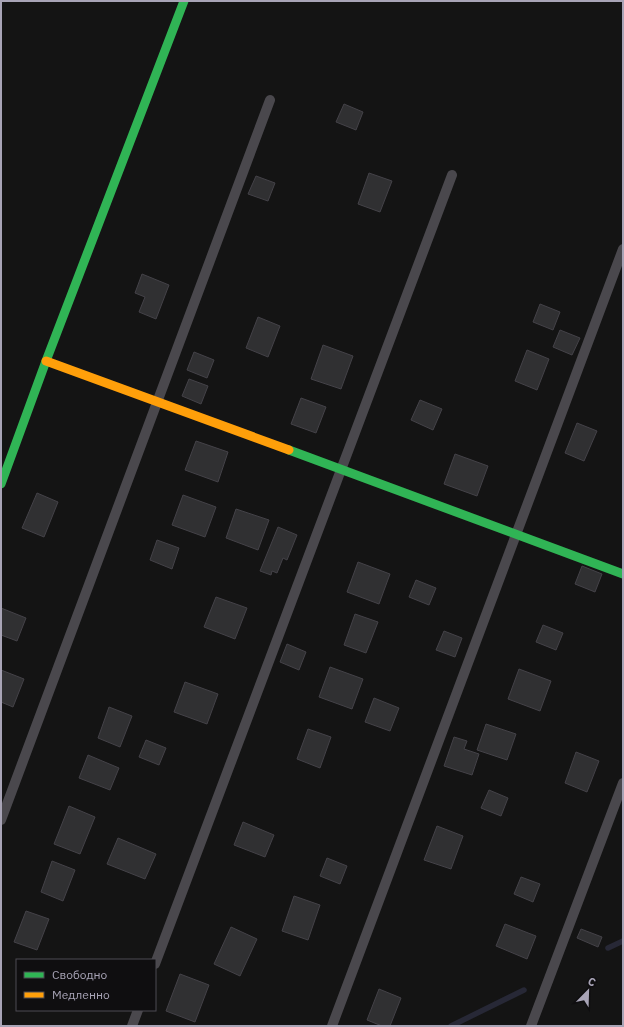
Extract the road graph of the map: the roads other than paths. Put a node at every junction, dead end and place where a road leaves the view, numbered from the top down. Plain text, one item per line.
1 (184, 1) edge
2 (270, 100) dead end
3 (452, 175) dead end
4 (623, 249) edge
5 (46, 361) junction
6 (158, 401) junction
7 (342, 470) junction
8 (1, 484) edge
9 (516, 534) junction
10 (623, 574) edge
11 (623, 783) edge
12 (1, 820) edge
13 (156, 961) edge
14 (138, 1011) edge
15 (132, 1026) edge
16 (332, 1026) edge
17 (531, 1026) edge

1 - 5 street
2 - 6 lane
3 - 7 lane
4 - 9 lane
5 - 6 street
5 - 8 street
6 - 7 street
6 - 12 lane
7 - 9 street
7 - 13 lane
9 - 10 street
9 - 16 lane
11 - 17 lane
14 - 15 lane

